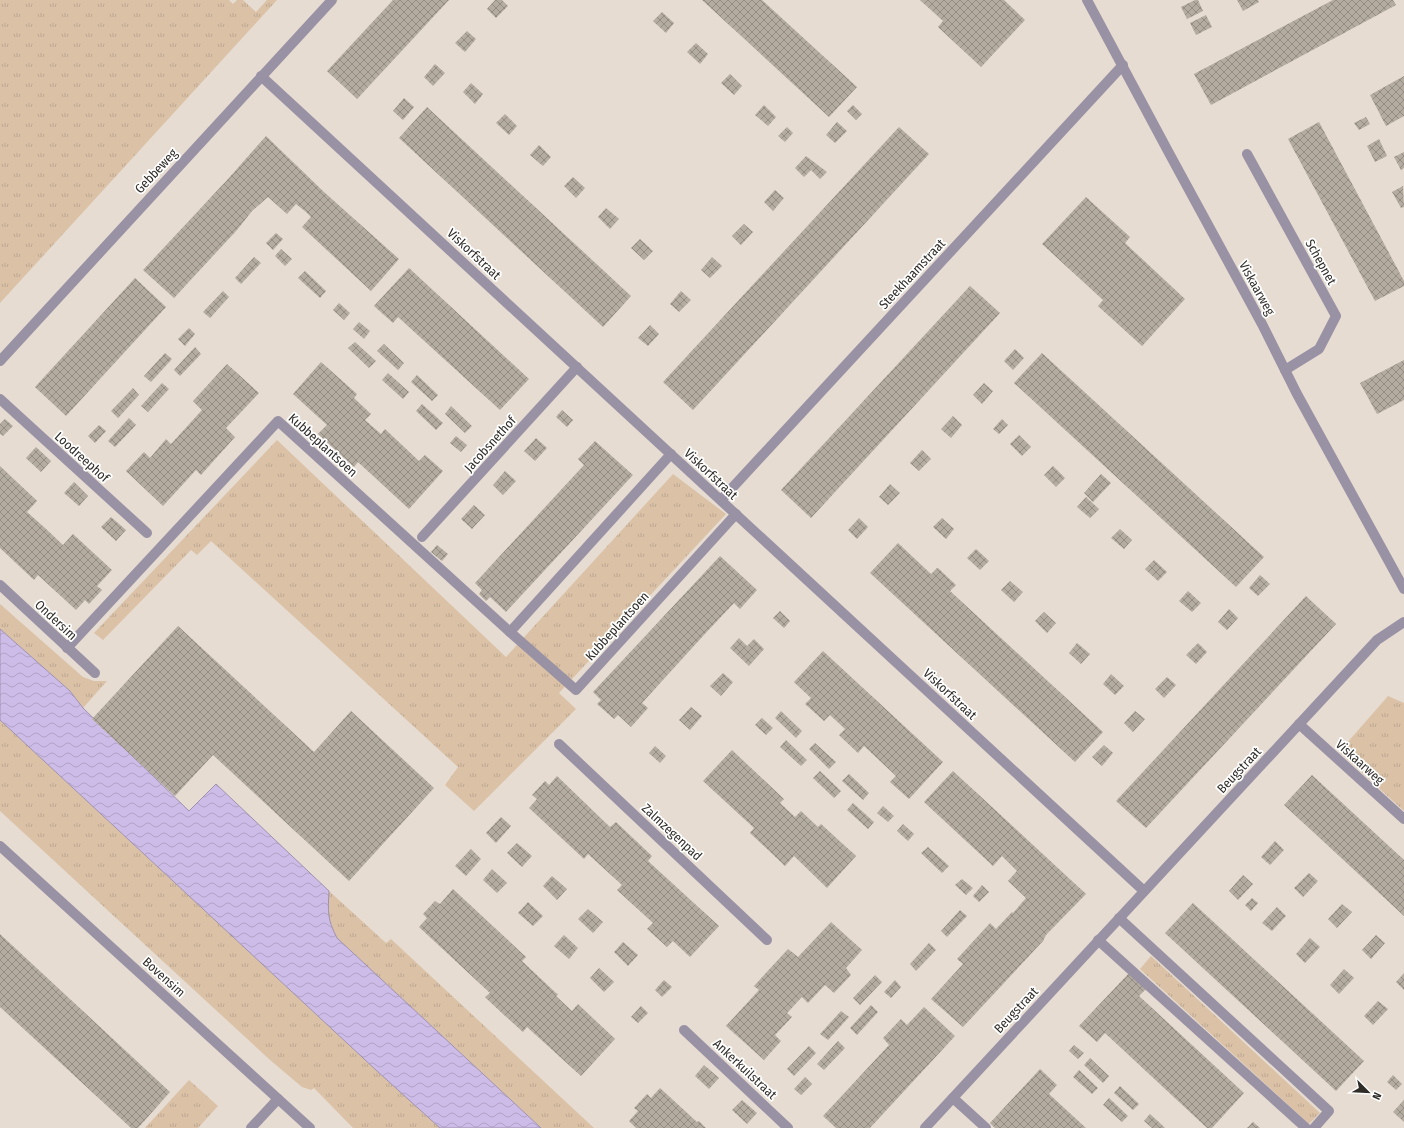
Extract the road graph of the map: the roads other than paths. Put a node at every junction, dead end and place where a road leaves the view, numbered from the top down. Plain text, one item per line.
1 (332, 0) edge
2 (1087, 0) edge
3 (1123, 65) junction
4 (261, 76) junction
5 (1247, 154) dead end
6 (0, 360) edge
7 (576, 367) junction
8 (1285, 370) junction
9 (0, 399) edge
10 (671, 454) junction
11 (721, 500) junction
12 (736, 514) junction
13 (147, 533) dead end
14 (422, 538) dead end
15 (1400, 574) edge
16 (0, 586) edge
17 (1404, 589) edge
18 (1404, 622) edge
19 (510, 632) junction
20 (67, 648) junction
21 (95, 673) dead end
22 (1299, 724) junction
23 (559, 744) dead end
24 (1404, 819) edge
25 (0, 846) edge
26 (1144, 891) junction
27 (1119, 918) junction
28 (767, 940) dead end
29 (1098, 940) junction
30 (684, 1030) dead end
31 (953, 1098) junction
32 (278, 1099) junction
33 (251, 1128) edge
34 (310, 1128) edge
35 (788, 1128) edge
36 (926, 1128) edge
37 (986, 1128) edge
38 (1306, 1128) edge
39 (1314, 1128) edge

1 - 4 street, Gebbeweg
2 - 3 street, Viskaarweg
3 - 8 street, Viskaarweg
3 - 11 street, Steekhaamstraat
4 - 6 street, Gebbeweg
4 - 7 street, Viskorfstraat
5 - 8 street, Schepnet
7 - 10 street, Viskorfstraat
7 - 14 street, Jacobsnethof
8 - 15 street, Viskaarweg
9 - 13 street, Loodreephof
10 - 11 street, Viskorfstraat
10 - 19 street
11 - 12 street, Viskorfstraat
12 - 19 street, Kubbeplantsoen
12 - 26 street, Viskorfstraat
15 - 17 street, Viskaarweg
16 - 20 street, Ondersim
18 - 22 street, Beugstraat
19 - 20 street, Kubbeplantsoen
20 - 21 street, Ondersim
22 - 24 street, Viskaarweg
22 - 26 street, Beugstraat
23 - 28 street, Zalmzegenpad
25 - 32 street, Bovensim
26 - 27 street, Beugstraat
27 - 29 street, Beugstraat
27 - 39 street
29 - 31 street, Beugstraat
29 - 38 street
30 - 35 street, Ankerkuilstraat
31 - 36 street, Beugstraat
31 - 37 street
32 - 33 street
32 - 34 street, Bovensim

